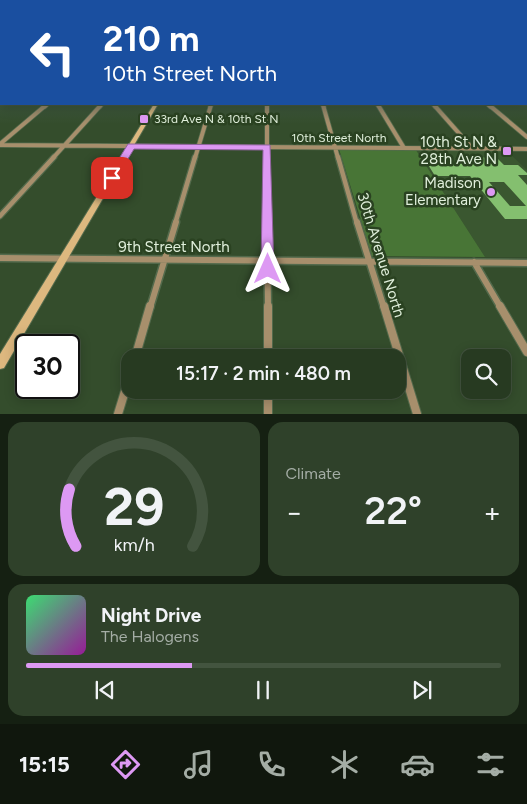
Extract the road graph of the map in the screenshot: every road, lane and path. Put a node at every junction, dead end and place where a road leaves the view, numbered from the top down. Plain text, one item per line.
1 (47, 105) edge
2 (101, 105) edge
3 (155, 105) edge
4 (210, 105) edge
5 (267, 105) edge
6 (322, 105) edge
7 (378, 105) edge
8 (434, 105) edge
9 (488, 105) edge
10 (527, 137) edge
11 (0, 145) edge
12 (64, 146) junction
13 (131, 146) junction
14 (198, 147) junction
15 (267, 147) junction
16 (336, 148) junction
17 (404, 148) junction
18 (472, 148) junction
19 (527, 149) edge
20 (0, 216) edge
21 (0, 258) edge
22 (63, 259) junction
23 (164, 260) junction
24 (268, 261) junction
25 (370, 262) junction
26 (474, 262) junction
27 (527, 263) edge
28 (138, 349) edge
29 (268, 349) edge
30 (527, 352) edge
31 (0, 364) edge
32 (123, 399) edge
33 (268, 399) edge
34 (118, 414) edge
35 (268, 414) edge
36 (416, 414) edge

1 - 11 street
2 - 12 street
3 - 13 street
4 - 14 street
5 - 15 street
6 - 16 street, 30th Avenue North
7 - 17 street
8 - 18 street
9 - 10 street
11 - 12 street, 10th Street North
12 - 13 street, 10th Street North
12 - 20 street
13 - 14 street, 10th Street North
13 - 22 street
14 - 15 street, 10th Street North
14 - 23 street
15 - 16 street, 10th Street North
15 - 24 street
16 - 17 street, 10th Street North
16 - 25 street, 30th Avenue North
17 - 18 street, 10th Street North
18 - 19 street, 10th Street North
21 - 22 street, 9th Street North
22 - 23 street, 9th Street North
22 - 31 street
23 - 24 street, 9th Street North
23 - 28 street
24 - 25 street, 9th Street North
24 - 29 street
25 - 26 street, 9th Street North
25 - 36 street, 30th Avenue North
26 - 27 street, 9th Street North
26 - 30 street
32 - 34 street
33 - 35 street

